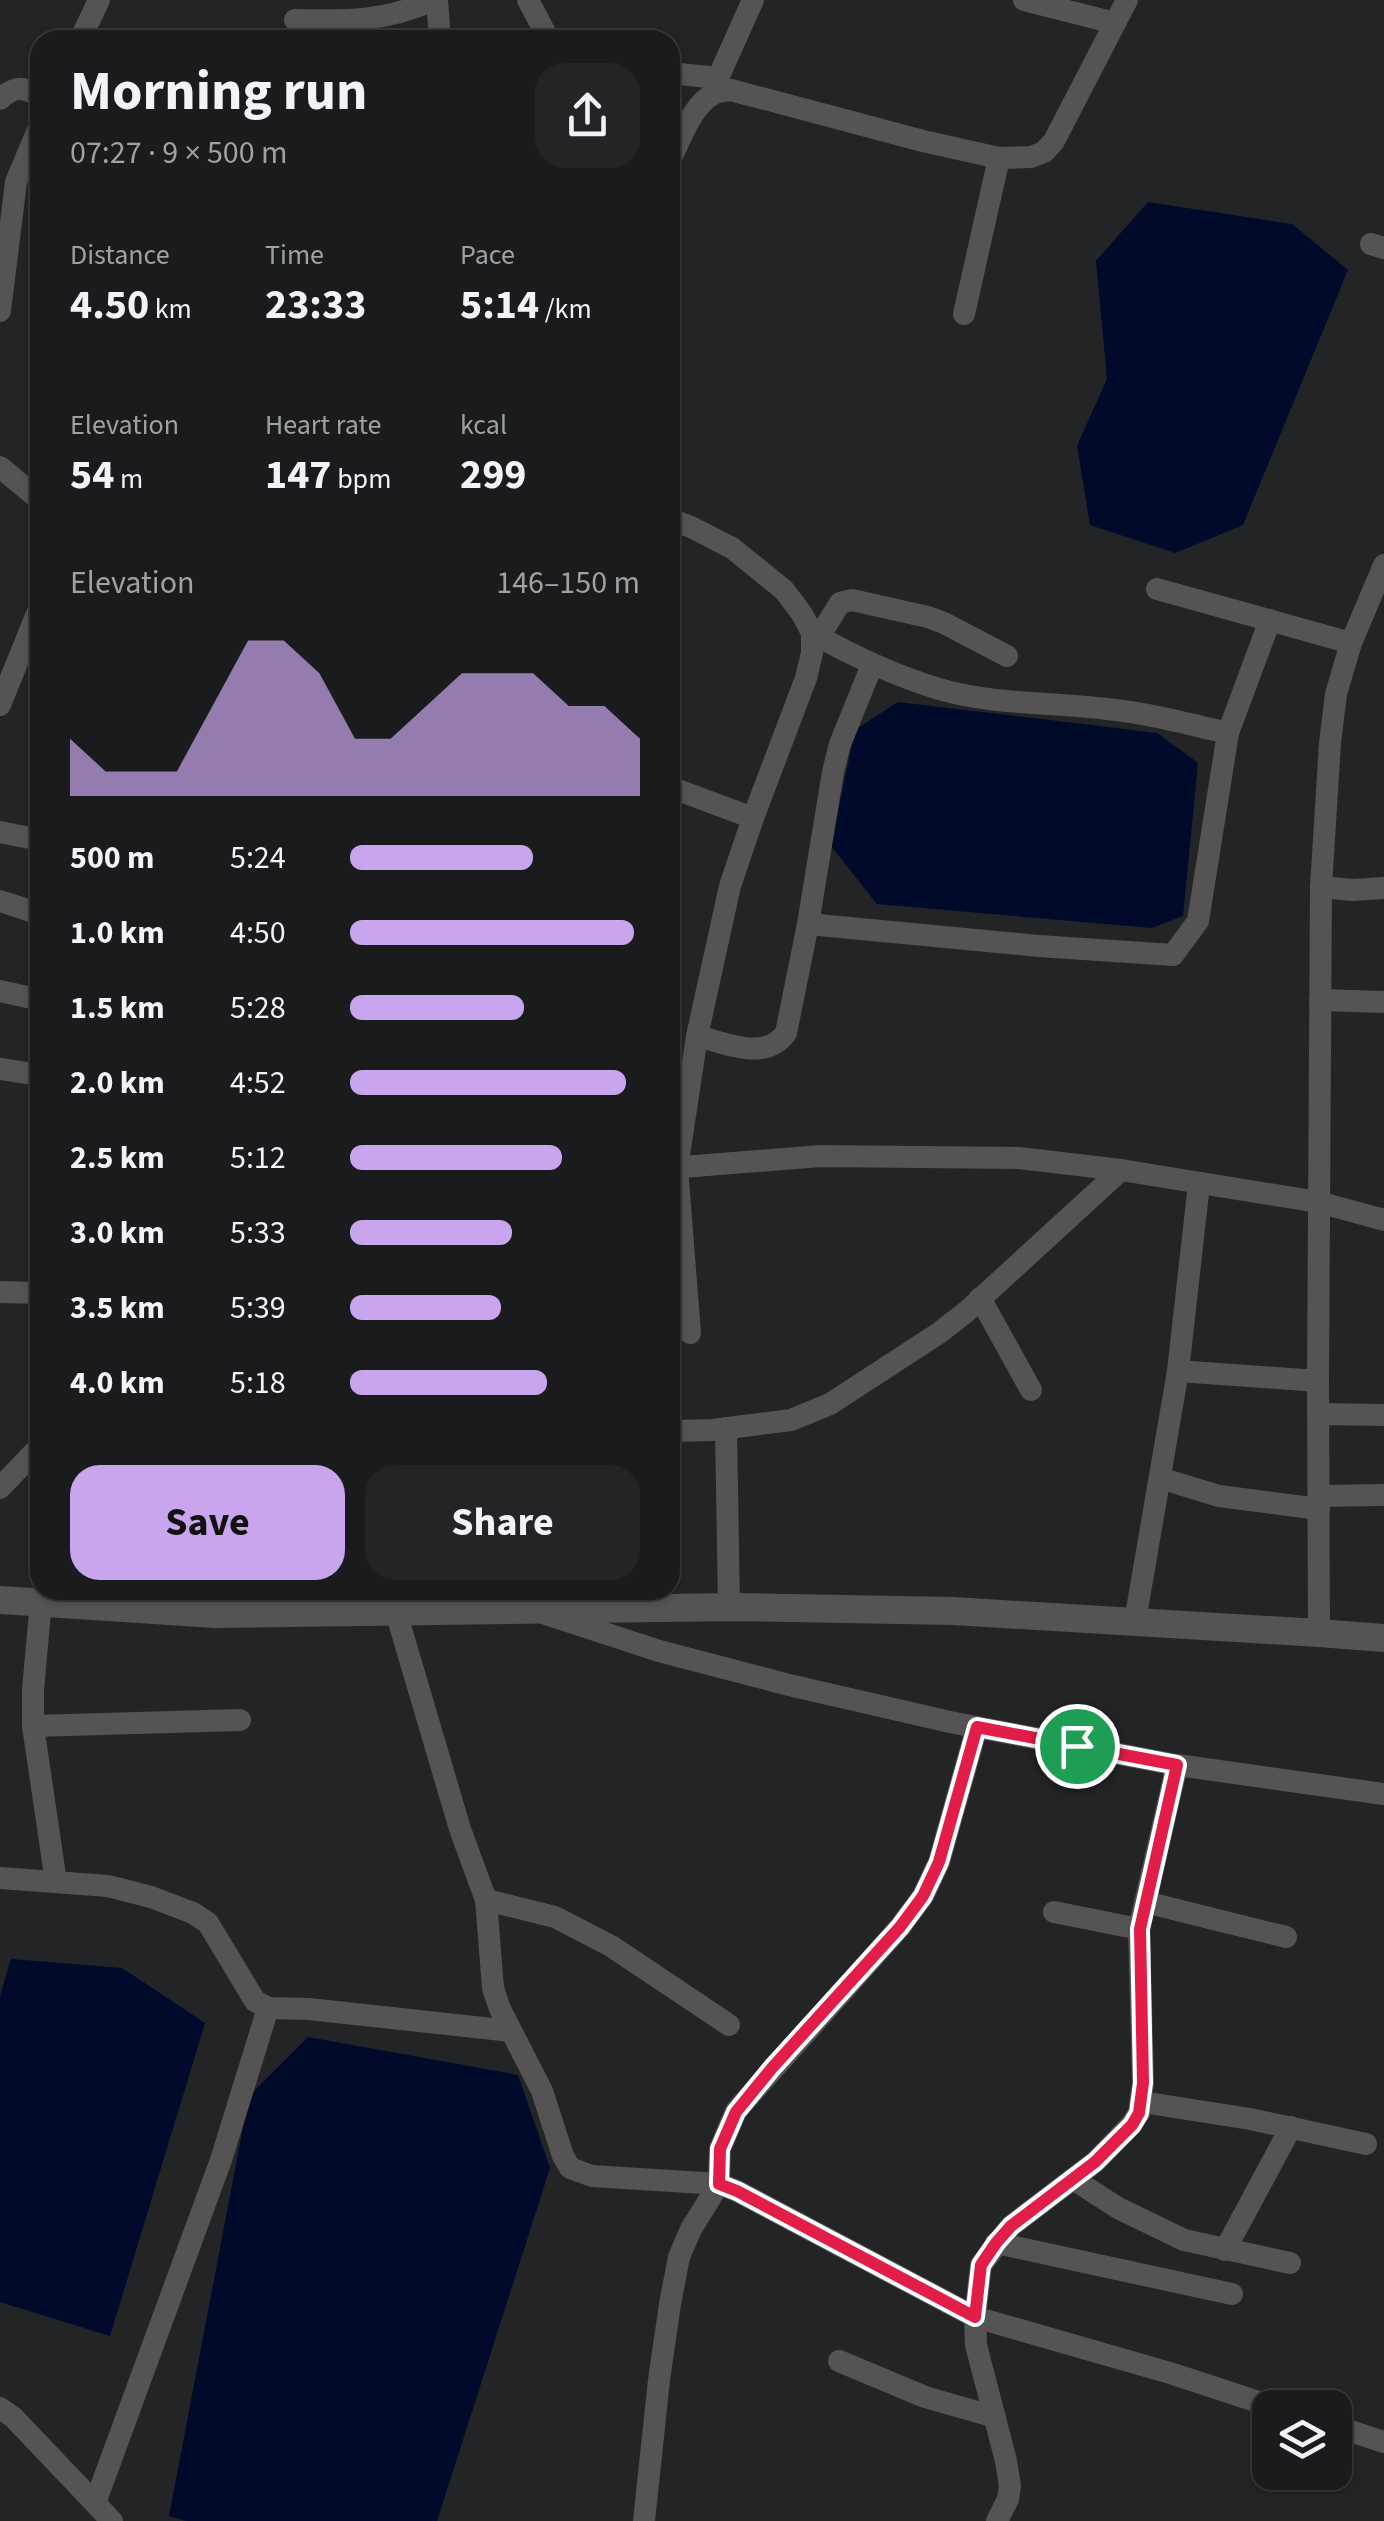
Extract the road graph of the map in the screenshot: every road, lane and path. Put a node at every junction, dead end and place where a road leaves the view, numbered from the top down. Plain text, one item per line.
1 (435, 0) edge
2 (528, 0) edge
3 (753, 0) edge
4 (1024, 0) edge
5 (1127, 0) edge
6 (97, 1) edge
7 (294, 20) dead end
8 (1115, 23) junction
9 (84, 30) edge
10 (439, 30) edge
11 (544, 30) edge
12 (680, 76) edge
13 (717, 85) junction
14 (30, 91) edge
15 (0, 100) edge
16 (680, 140) edge
17 (30, 149) edge
18 (999, 158) junction
19 (2, 269) edge
20 (0, 312) edge
21 (964, 314) dead end
22 (0, 468) edge
23 (30, 492) edge
24 (680, 525) edge
25 (1384, 565) edge
26 (1158, 589) dead end
27 (1270, 620) junction
28 (30, 631) edge
29 (815, 635) junction
30 (1350, 643) junction
31 (1007, 656) dead end
32 (872, 666) junction
33 (0, 705) edge
34 (1228, 733) junction
35 (680, 791) edge
36 (753, 818) junction
37 (0, 832) edge
38 (30, 838) edge
39 (1321, 886) junction
40 (1384, 888) edge
41 (0, 902) edge
42 (30, 911) edge
43 (808, 924) junction
44 (0, 991) edge
45 (30, 998) edge
46 (1320, 1000) junction
47 (1384, 1002) edge
48 (697, 1036) junction
49 (0, 1069) edge
50 (30, 1074) edge
51 (680, 1134) edge
52 (680, 1168) edge
53 (1121, 1170) junction
54 (1199, 1184) junction
55 (1318, 1202) junction
56 (1384, 1220) edge
57 (680, 1230) edge
58 (0, 1292) edge
59 (30, 1293) edge
60 (980, 1298) junction
61 (690, 1333) dead end
62 (1178, 1370) junction
63 (1318, 1381) junction
64 (1031, 1390) dead end
65 (1318, 1414) junction
66 (1384, 1414) edge
67 (726, 1428) junction
68 (680, 1430) edge
69 (30, 1456) edge
70 (1160, 1478) junction
71 (0, 1488) edge
72 (1384, 1494) edge
73 (1319, 1502) junction
74 (0, 1600) edge
75 (40, 1602) junction
76 (729, 1607) junction
77 (529, 1609) junction
78 (396, 1612) junction
79 (1135, 1621) junction
80 (1320, 1632) junction
81 (1384, 1638) edge
82 (240, 1720) dead end
83 (34, 1726) junction
84 (977, 1727) junction
85 (1177, 1765) junction
86 (1384, 1794) edge
87 (0, 1878) edge
88 (56, 1882) junction
89 (486, 1900) junction
90 (1146, 1902) junction
91 (1054, 1912) dead end
92 (1140, 1929) junction
93 (1286, 1937) dead end
94 (268, 2008) junction
95 (728, 2025) dead end
96 (511, 2032) junction
97 (1142, 2102) junction
98 (1291, 2126) junction
99 (1366, 2144) dead end
100 (1073, 2179) junction
101 (719, 2184) junction
102 (996, 2243) junction
103 (1225, 2250) junction
104 (1290, 2263) dead end
105 (1232, 2294) dead end
106 (975, 2317) junction
107 (839, 2362) dead end
108 (1252, 2400) edge
109 (0, 2408) edge
110 (995, 2416) junction
111 (1352, 2432) edge
112 (1384, 2442) edge
113 (95, 2503) junction
114 (112, 2521) edge
115 (644, 2521) edge
116 (997, 2521) edge

1 - 7 street
1 - 10 street
2 - 11 street
3 - 13 street
4 - 8 street
5 - 8 street
6 - 9 street
8 - 18 street
12 - 13 street
13 - 16 street
13 - 18 street
14 - 15 street
17 - 19 street
18 - 21 street
19 - 20 street
22 - 23 street
24 - 29 street
25 - 30 street
26 - 27 street
27 - 30 street
27 - 34 street
28 - 33 street
29 - 31 street
29 - 32 street
29 - 36 street
30 - 39 street
32 - 34 street
32 - 43 street
34 - 43 street
35 - 36 street
36 - 48 street
37 - 38 street
39 - 40 street
39 - 46 street
41 - 42 street
43 - 48 street
44 - 45 street
46 - 47 street
46 - 55 street
48 - 51 street
49 - 50 street
52 - 53 street
53 - 54 street
53 - 60 street
54 - 55 street
54 - 62 street
55 - 56 street
55 - 63 street
57 - 61 street
58 - 59 street
60 - 64 street
60 - 67 street
62 - 63 street
62 - 70 street
63 - 65 street
65 - 66 street
65 - 73 street
67 - 68 street
67 - 76 street
69 - 71 street
70 - 73 street
70 - 79 street
72 - 73 street
73 - 80 street
74 - 75 street
75 - 78 street
75 - 83 street
76 - 77 street
76 - 79 street
77 - 78 street
77 - 84 street
78 - 89 street
79 - 80 street
80 - 81 street
82 - 83 street
83 - 88 street
84 - 85 street
84 - 101 street
85 - 86 street
85 - 90 street
87 - 88 street
88 - 94 street
89 - 95 street
89 - 96 street
90 - 92 street
90 - 93 street
91 - 92 street
92 - 97 street
94 - 96 street
94 - 113 street
96 - 101 street
97 - 98 street
97 - 100 street
98 - 99 street
98 - 103 street
100 - 102 street
100 - 103 street
101 - 106 street
101 - 115 street
102 - 105 street
102 - 106 street
103 - 104 street
106 - 108 street
106 - 110 street
107 - 110 street
109 - 113 street
110 - 116 street
111 - 112 street
113 - 114 street

